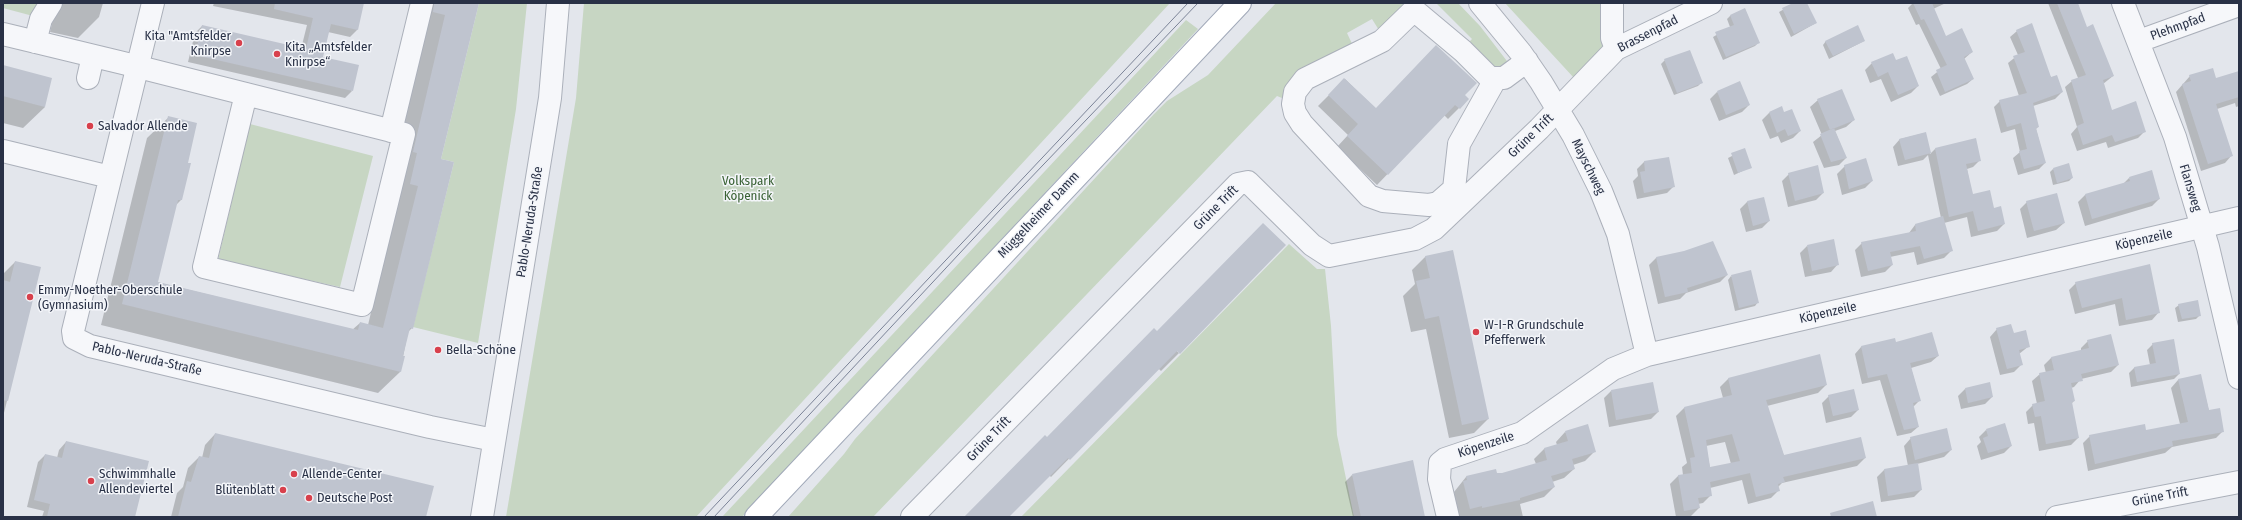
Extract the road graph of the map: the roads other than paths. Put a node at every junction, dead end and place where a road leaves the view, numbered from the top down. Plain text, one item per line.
1 (51, 3) edge
2 (153, 3) edge
3 (422, 3) edge
4 (558, 3) edge
5 (1240, 3) edge
6 (1480, 3) edge
7 (1612, 3) edge
8 (1711, 3) edge
9 (2123, 3) edge
10 (2239, 5) edge
11 (3, 34) edge
12 (2139, 41) junction
13 (35, 42) junction
14 (1616, 49) junction
15 (92, 56) junction
16 (1527, 61) junction
17 (137, 66) junction
18 (88, 78) dead end
19 (1496, 78) junction
20 (246, 94) junction
21 (1558, 109) junction
22 (397, 132) junction
23 (3, 151) edge
24 (110, 177) junction
25 (2239, 218) edge
26 (2201, 226) junction
27 (1647, 355) junction
28 (2239, 378) edge
29 (840, 427) junction
30 (494, 440) junction
31 (2239, 482) edge
32 (482, 517) edge
33 (756, 517) edge
34 (774, 517) edge
35 (912, 517) edge
36 (1448, 517) edge
37 (2057, 517) edge

1 - 13 street
2 - 17 street, Pablo-Neruda-Straße
3 - 22 street
4 - 30 street, Pablo-Neruda-Straße
5 - 29 main road, Müggelheimer Damm
6 - 16 street, Mayschweg
7 - 14 street
8 - 14 street, Brassenpfad
9 - 12 street, Flansweg
10 - 12 street, Plehmpfad
11 - 13 street
12 - 26 street, Flansweg
13 - 15 street
14 - 21 street, Brassenpfad
15 - 17 street
15 - 18 street
16 - 19 street
16 - 21 street, Mayschweg
17 - 20 street
17 - 24 street, Pablo-Neruda-Straße
19 - 19 street
20 - 22 street
20 - 22 street
21 - 27 street, Mayschweg
21 - 35 street, Grüne Trift
23 - 24 street
24 - 30 street, Pablo-Neruda-Straße
25 - 26 street, Köpenzeile
26 - 27 street, Köpenzeile
26 - 28 street, Flansweg
27 - 36 street, Köpenzeile
29 - 33 main road, Müggelheimer Damm
29 - 34 main road, Müggelheimer Damm
30 - 32 street, Pablo-Neruda-Straße
31 - 37 street, Grüne Trift

